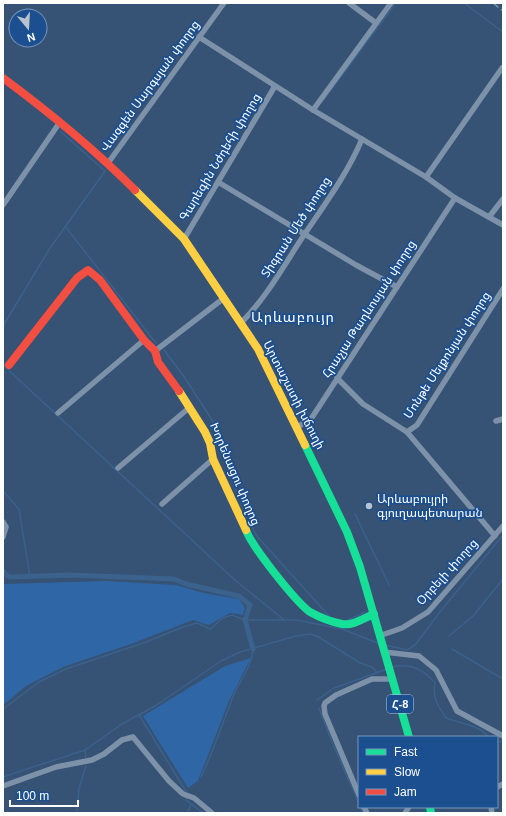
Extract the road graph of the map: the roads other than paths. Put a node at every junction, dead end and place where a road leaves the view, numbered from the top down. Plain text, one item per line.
1 (224, 3) edge
2 (349, 3) edge
3 (391, 3) edge
4 (376, 23) junction
5 (199, 37) junction
6 (502, 68) edge
7 (3, 78) edge
8 (275, 86) junction
9 (313, 110) junction
10 (60, 122) junction
11 (362, 139) junction
12 (108, 163) junction
13 (426, 177) junction
14 (218, 182) junction
15 (456, 198) junction
16 (503, 199) edge
17 (3, 205) edge
18 (490, 217) junction
19 (503, 225) edge
20 (305, 234) junction
21 (184, 239) junction
22 (397, 287) junction
23 (502, 292) edge
24 (224, 298) junction
25 (241, 323) junction
26 (144, 340) junction
27 (155, 351) junction
28 (10, 365) dead end
29 (336, 378) junction
30 (190, 407) junction
31 (58, 413) dead end
32 (503, 419) edge
33 (496, 421) dead end
34 (297, 427) junction
35 (406, 432) junction
36 (213, 459) junction
37 (118, 468) dead end
38 (162, 504) dead end
39 (3, 522) edge
40 (503, 526) edge
41 (495, 536) junction
42 (3, 537) edge
43 (374, 614) junction
44 (379, 636) junction
45 (384, 652) junction
46 (390, 671) junction
47 (409, 736) edge
48 (503, 736) edge
49 (3, 786) edge
50 (358, 793) edge
51 (212, 813) edge

1 - 5 street, Վազգեն Սարգսյան փողոց
2 - 4 street
3 - 4 street
4 - 9 street
5 - 8 street
5 - 12 street, Վազգեն Սարգսյան փողոց
6 - 13 street
7 - 10 main road, Արտաշատի խճուղի / Հ-8
8 - 9 street
8 - 14 street, Գարեգին Նժդեհի փողոց
9 - 11 street
10 - 12 main road, Արտաշատի խճուղի / Հ-8
10 - 17 street
11 - 13 street
11 - 20 street, Տիգրան Մեծ փողոց
12 - 21 main road, Արտաշատի խճուղի / Հ-8
13 - 15 street
14 - 20 street
14 - 21 street, Գարեգին Նժդեհի փողոց
15 - 18 street
15 - 22 street, Հրաչյա Թադևոսյան փողոց
16 - 18 street
18 - 19 street
20 - 22 street
20 - 25 street, Տիգրան Մեծ փողոց
21 - 24 main road, Արտաշատի խճուղի / Հ-8
22 - 29 street, Հրաչյա Թադևոսյան փողոց
23 - 35 street, Մոնթե Մելքոնյան փողոց
24 - 25 main road, Արտաշատի խճուղի / Հ-8
24 - 27 street
25 - 34 main road, Արտաշատի խճուղի / Հ-8
26 - 27 main road, Խորենացու փողոց
26 - 28 main road, Խորենացու փողոց
26 - 31 street
27 - 30 main road, Խորենացու փողոց
29 - 34 street, Հրաչյա Թադևոսյան փողոց
29 - 35 street
30 - 36 main road, Խորենացու փողոց
30 - 37 street
32 - 33 street
34 - 43 main road, Արտաշատի խճուղի / Հ-8
35 - 41 street
36 - 38 street
36 - 43 main road, Խորենացու փողոց
39 - 42 street
40 - 41 street, Օրբելի փողոց
41 - 44 street, Օրբելի փողոց
43 - 44 main road, Արտաշատի խճուղի / Հ-8
44 - 45 main road, Հ-8
45 - 46 main road, Հ-8
45 - 48 street
46 - 47 main road, Հ-8
46 - 50 street
49 - 51 street

